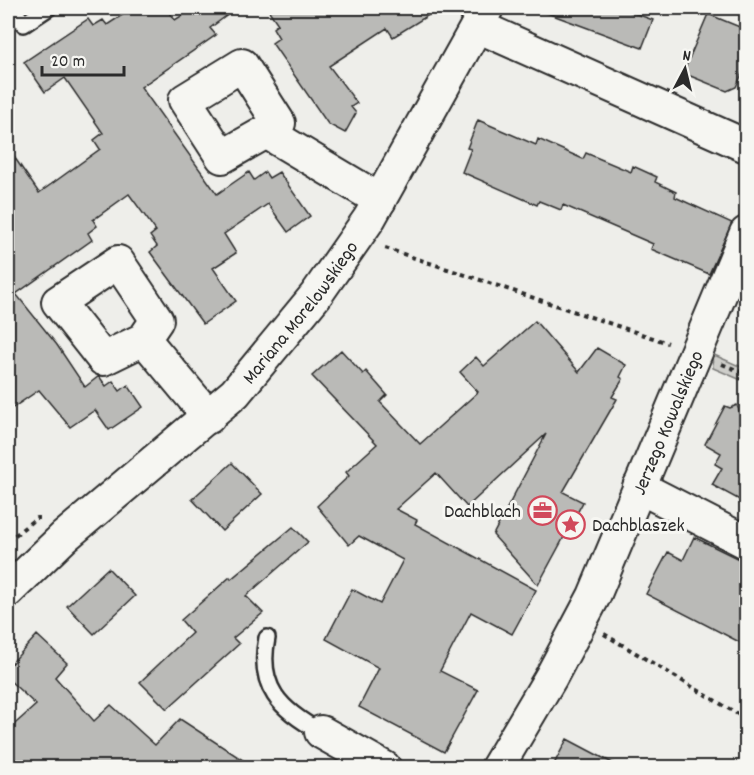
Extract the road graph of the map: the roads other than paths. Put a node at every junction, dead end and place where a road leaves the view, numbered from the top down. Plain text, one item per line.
1 (12, 8) edge
2 (48, 8) edge
3 (482, 17) edge
4 (266, 132) dead end
5 (747, 146) edge
6 (380, 200) junction
7 (747, 233) edge
8 (144, 339) dead end
9 (209, 417) junction
10 (639, 487) junction
11 (747, 542) edge
12 (8, 591) edge
13 (267, 638) dead end
14 (321, 732) joint
15 (385, 768) edge
16 (497, 768) edge

1 - 2 lane
3 - 5 street
3 - 6 street, Mariana Morelowskiego
4 - 6 street
6 - 9 street, Mariana Morelowskiego
7 - 10 street, Jerzego Kowalskiego
8 - 9 street
9 - 12 street, Mariana Morelowskiego
10 - 11 street
10 - 16 street, Jerzego Kowalskiego
13 - 14 lane
14 - 15 street

